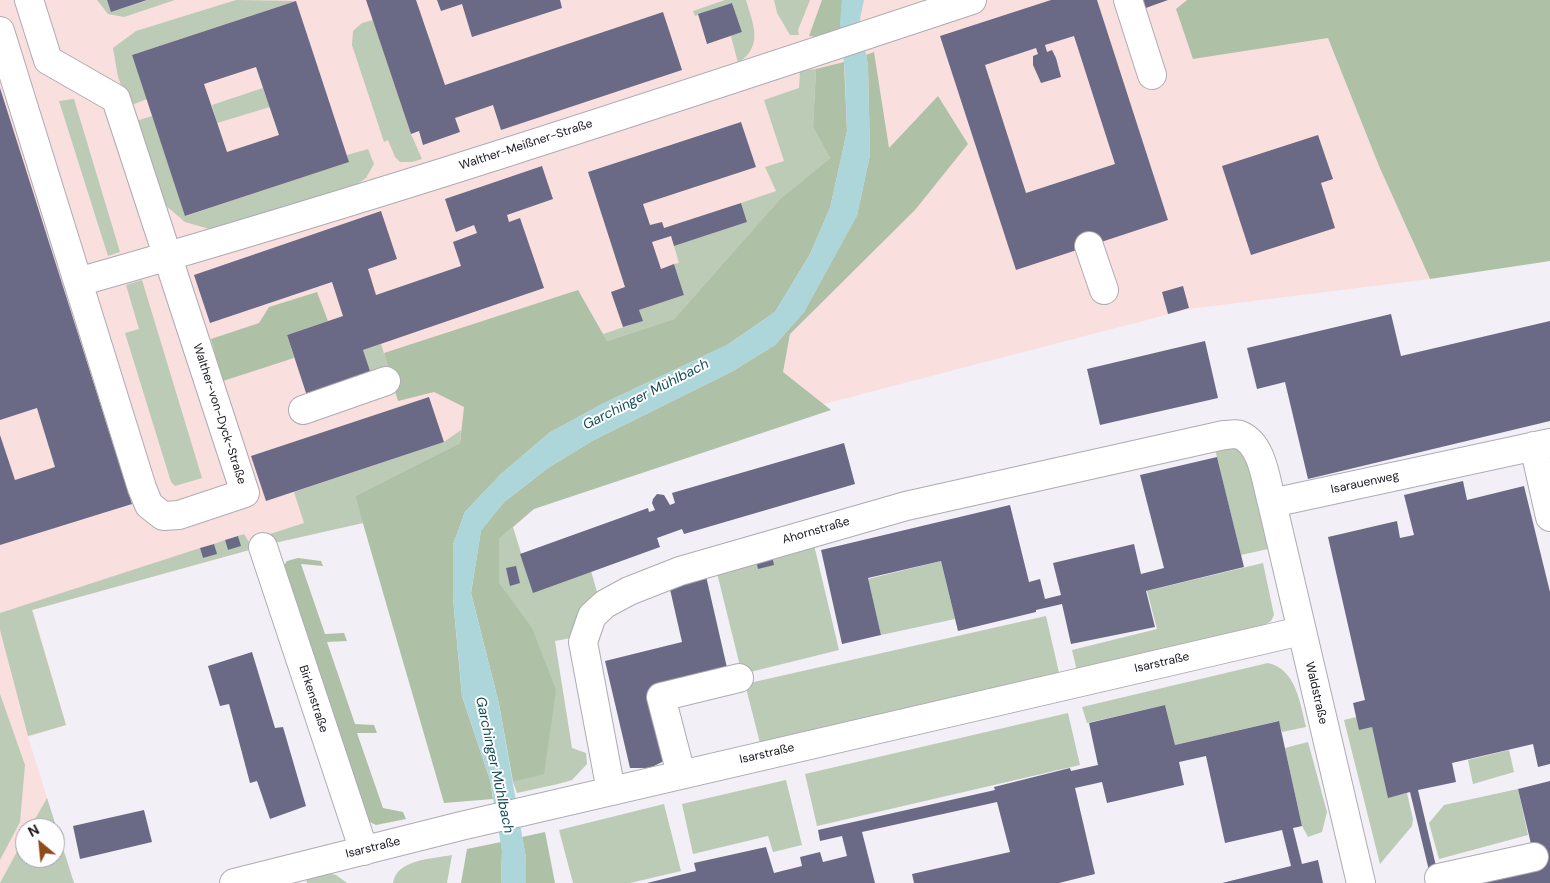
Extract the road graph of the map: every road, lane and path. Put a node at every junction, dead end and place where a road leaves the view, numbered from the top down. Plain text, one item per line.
1 (29, 0) edge
2 (972, 0) edge
3 (1128, 0) edge
4 (0, 31) edge
5 (1152, 75) dead end
6 (1088, 246) dead end
7 (167, 257) junction
8 (78, 282) junction
9 (1104, 290) dead end
10 (386, 381) dead end
11 (303, 410) dead end
12 (1542, 444) edge
13 (1272, 503) junction
14 (1550, 517) edge
15 (263, 546) dead end
16 (1301, 631) junction
17 (739, 678) dead end
18 (681, 774) junction
19 (611, 791) junction
20 (364, 850) junction
21 (1534, 857) dead end
22 (1430, 880) edge
23 (234, 883) edge
24 (1361, 883) edge

1 - 7 street, Walther-von-Dyck-Straße
2 - 7 street, Walther-Meißner-Straße
3 - 5 street
4 - 8 street, Walther-von-Dyck-Straße
6 - 9 street
7 - 8 street, Walther-Meißner-Straße
7 - 8 street, Walther-von-Dyck-Straße
10 - 11 street
12 - 13 street, Isarauenweg
12 - 14 street
13 - 16 street, Waldstraße
13 - 19 street, Ahornstraße
15 - 20 street, Birkenstraße
16 - 18 street, Isarstraße
16 - 24 street, Waldstraße
17 - 18 street
18 - 19 street, Isarstraße
19 - 20 street, Isarstraße
20 - 23 street, Isarstraße
21 - 22 street

